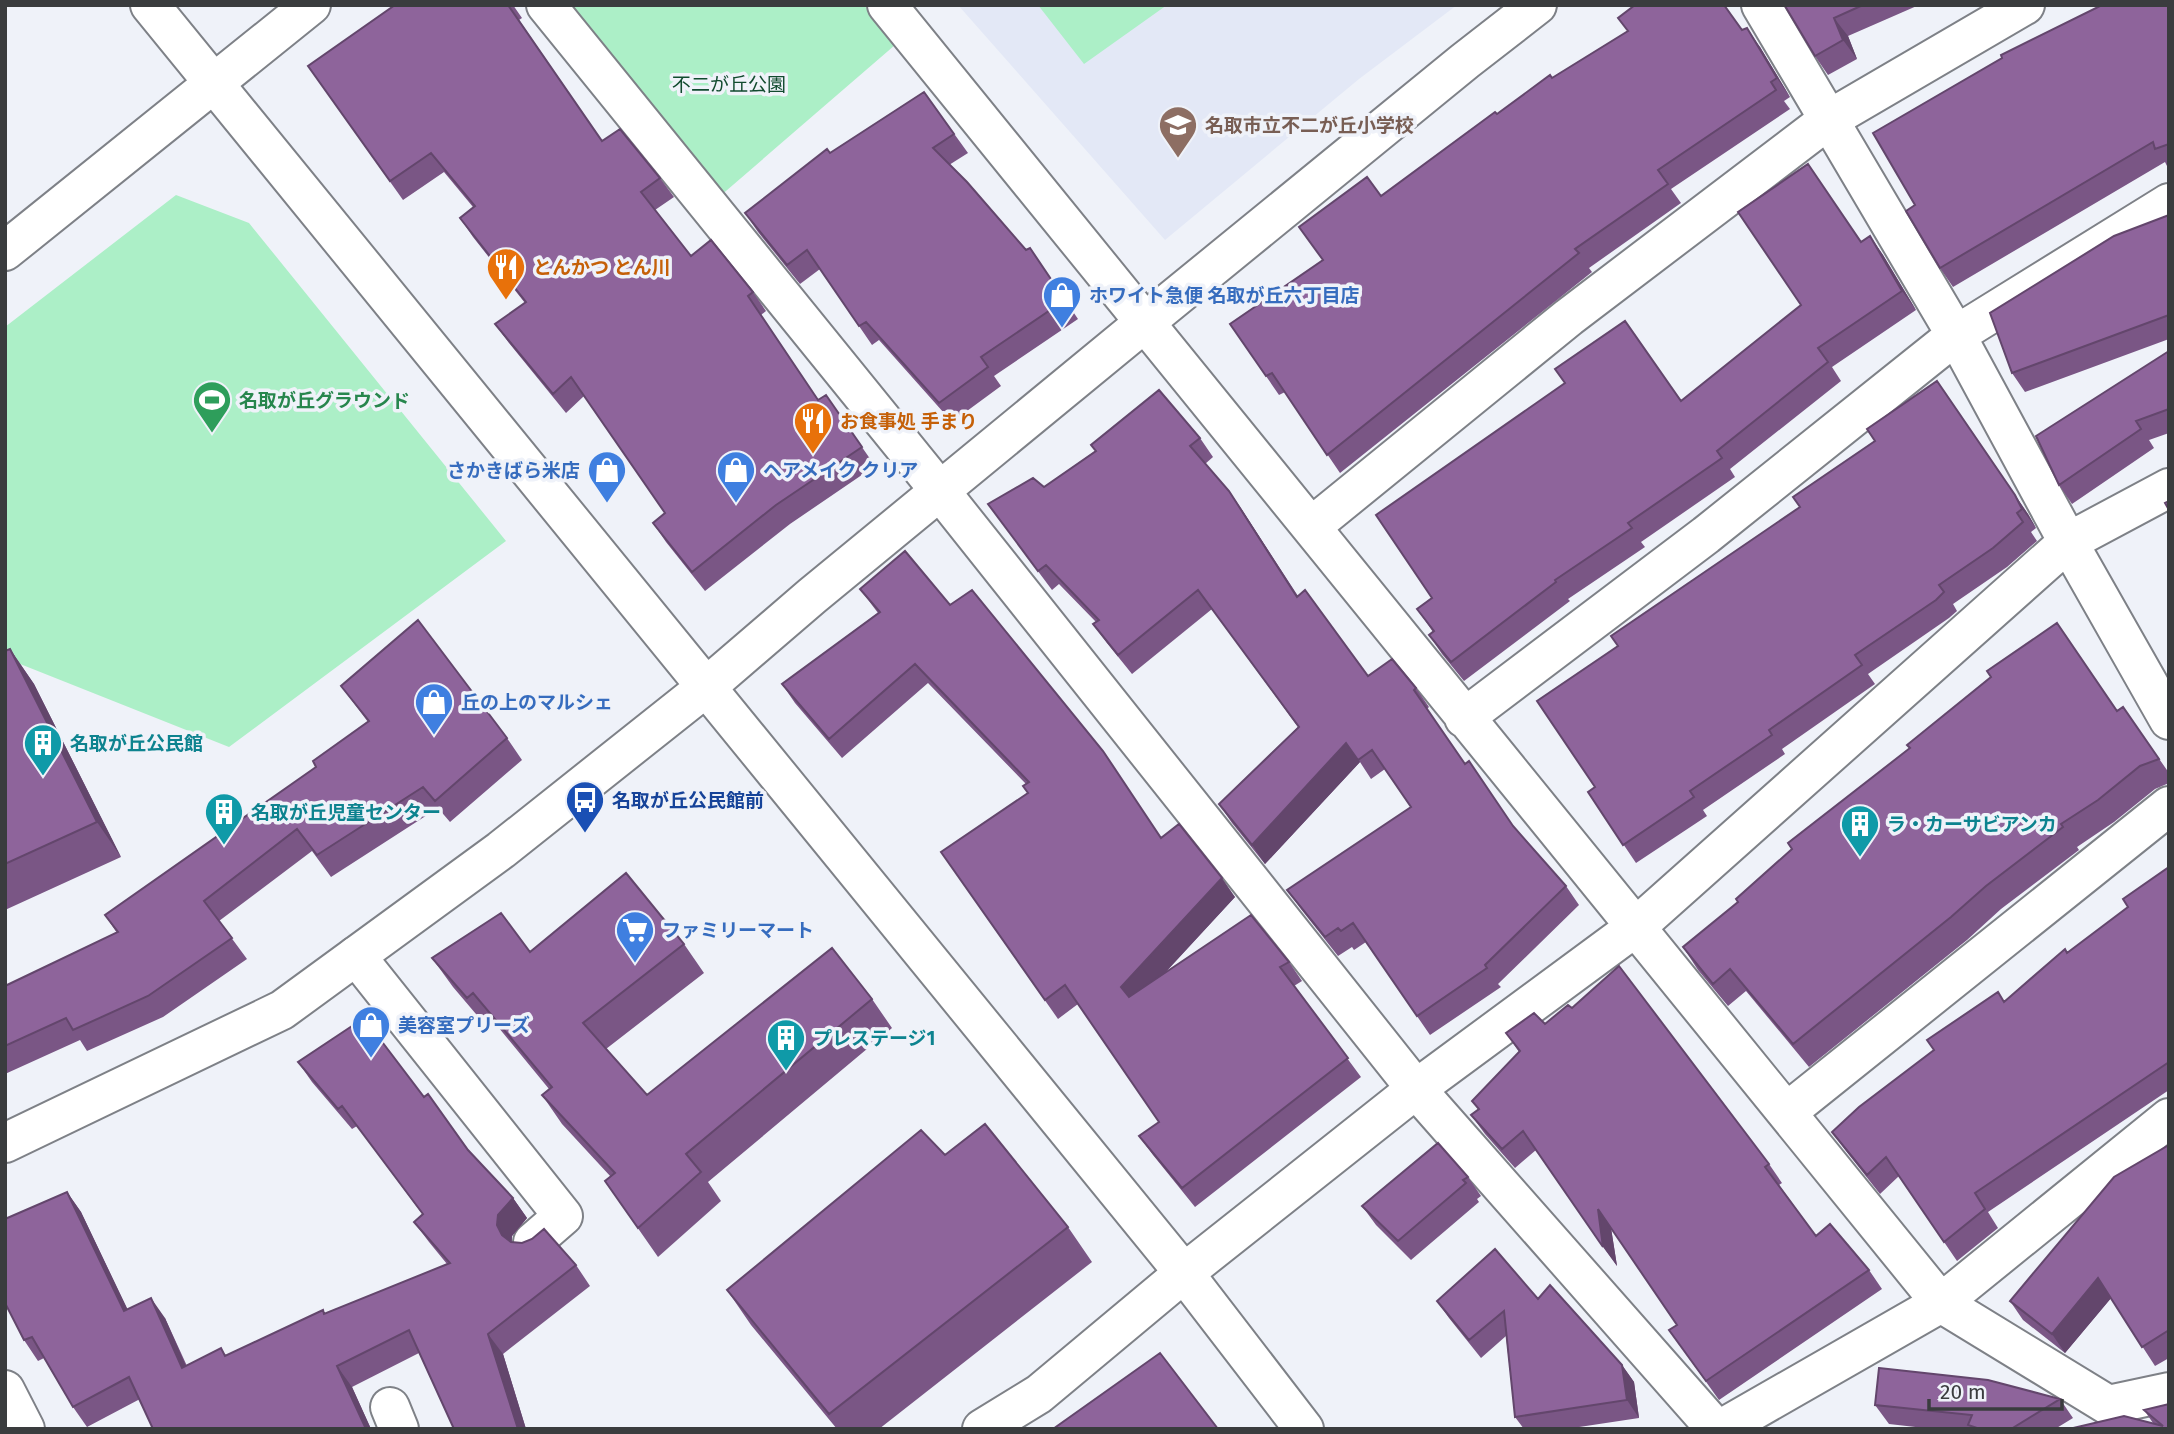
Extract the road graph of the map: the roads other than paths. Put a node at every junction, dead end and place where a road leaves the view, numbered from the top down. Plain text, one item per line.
1 (150, 5) edge
2 (311, 5) edge
3 (546, 5) edge
4 (887, 5) edge
5 (1537, 5) edge
6 (1761, 5) edge
7 (2025, 5) edge
8 (213, 82) junction
9 (1828, 120) junction
10 (2169, 203) edge
11 (5, 251) edge
12 (1144, 323) junction
13 (1956, 335) junction
14 (2169, 488) edge
15 (940, 491) junction
16 (1312, 526) junction
17 (2068, 542) junction
18 (705, 688) junction
19 (1464, 718) junction
20 (2169, 720) edge
21 (2169, 806) edge
22 (1637, 926) junction
23 (356, 956) junction
24 (1416, 1089) junction
25 (1787, 1112) junction
26 (2169, 1118) edge
27 (5, 1143) edge
28 (533, 1242) edge
29 (1184, 1273) junction
30 (1941, 1303) junction
31 (5, 1390) edge
32 (2169, 1392) edge
33 (25, 1429) edge
34 (982, 1429) edge
35 (1304, 1429) edge
36 (1716, 1429) edge
37 (1721, 1429) edge

1 - 8 street
2 - 8 street
3 - 15 street
4 - 12 street
5 - 12 street
6 - 9 street
7 - 9 street
8 - 11 street
8 - 18 street
9 - 13 street
9 - 16 street
10 - 13 street
12 - 15 street
12 - 16 street
13 - 17 street
13 - 19 street
14 - 17 street
15 - 18 street
15 - 24 street
16 - 19 street
17 - 20 street
17 - 22 street
18 - 23 street
18 - 29 street
19 - 22 street
21 - 25 street
22 - 24 street
22 - 25 street
23 - 27 street
23 - 28 street
24 - 29 street
24 - 36 street
25 - 30 street
26 - 30 street
29 - 34 street
29 - 35 street
30 - 32 street
30 - 37 street
31 - 33 street

